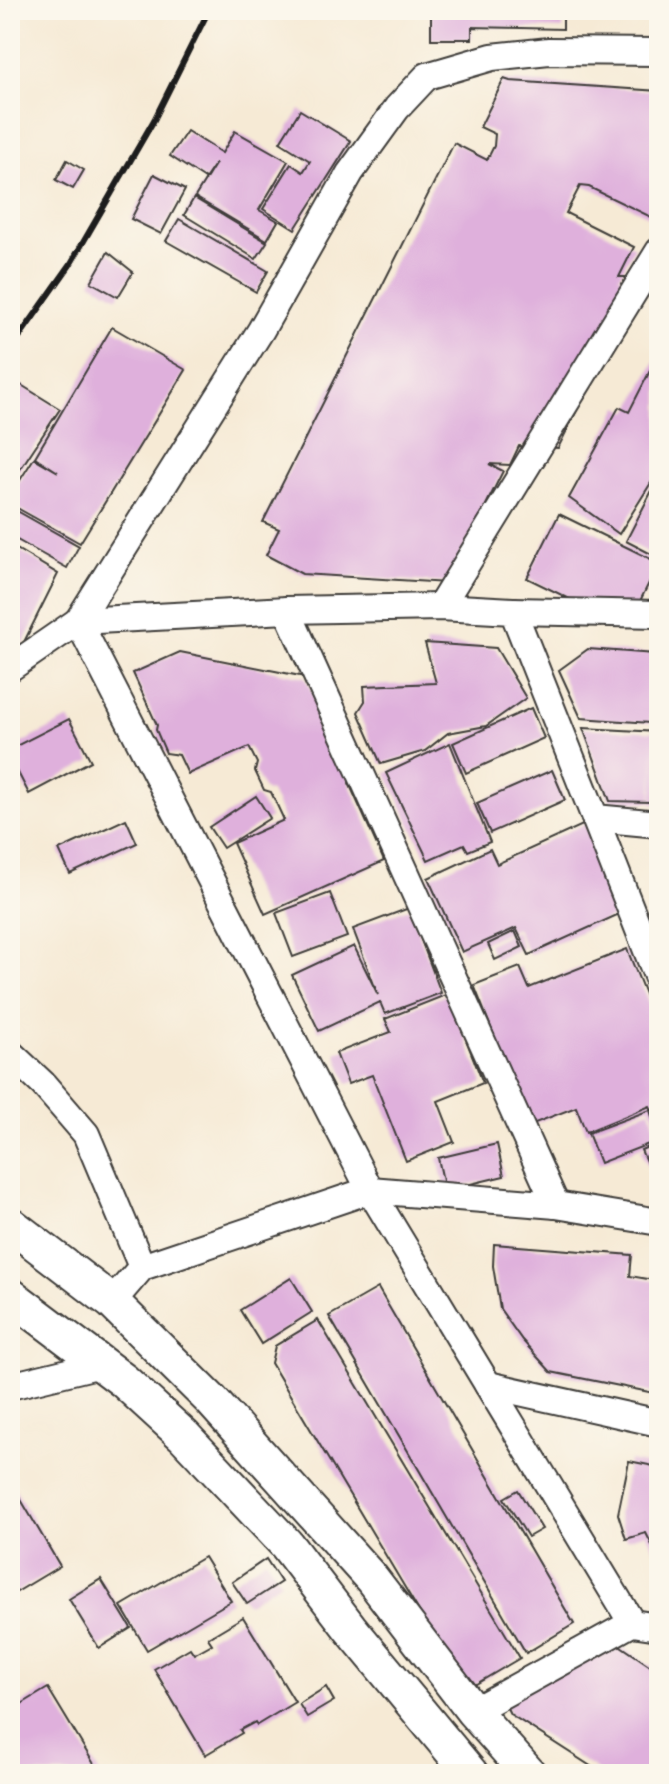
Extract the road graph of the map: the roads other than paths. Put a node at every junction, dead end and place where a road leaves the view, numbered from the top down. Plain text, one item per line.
1 (659, 52) edge
2 (659, 251) edge
3 (440, 607) junction
4 (287, 610) junction
5 (513, 611) junction
6 (659, 614) edge
7 (78, 621) junction
8 (10, 668) edge
9 (595, 818) junction
10 (659, 824) edge
11 (659, 981) edge
12 (10, 1053) edge
13 (370, 1190) junction
14 (556, 1205) junction
15 (659, 1222) edge
16 (10, 1224) edge
17 (142, 1267) junction
18 (10, 1295) edge
19 (112, 1302) junction
20 (101, 1364) junction
21 (488, 1385) junction
22 (10, 1386) edge
23 (659, 1423) edge
24 (632, 1623) junction
25 (659, 1627) edge
26 (473, 1711) junction
27 (471, 1774) edge
28 (529, 1774) edge

1 - 7 street
2 - 3 street
3 - 4 street
3 - 5 street
4 - 7 street
4 - 14 street
5 - 6 street
5 - 9 street
7 - 8 street
7 - 13 street
9 - 10 street
9 - 11 street
12 - 17 street
13 - 14 street
13 - 17 street
13 - 21 street
14 - 15 street
16 - 19 main road
17 - 19 street
18 - 20 main road
19 - 26 main road
20 - 22 street
20 - 27 main road
21 - 23 street
21 - 24 street
24 - 25 street
24 - 26 street
26 - 28 main road

